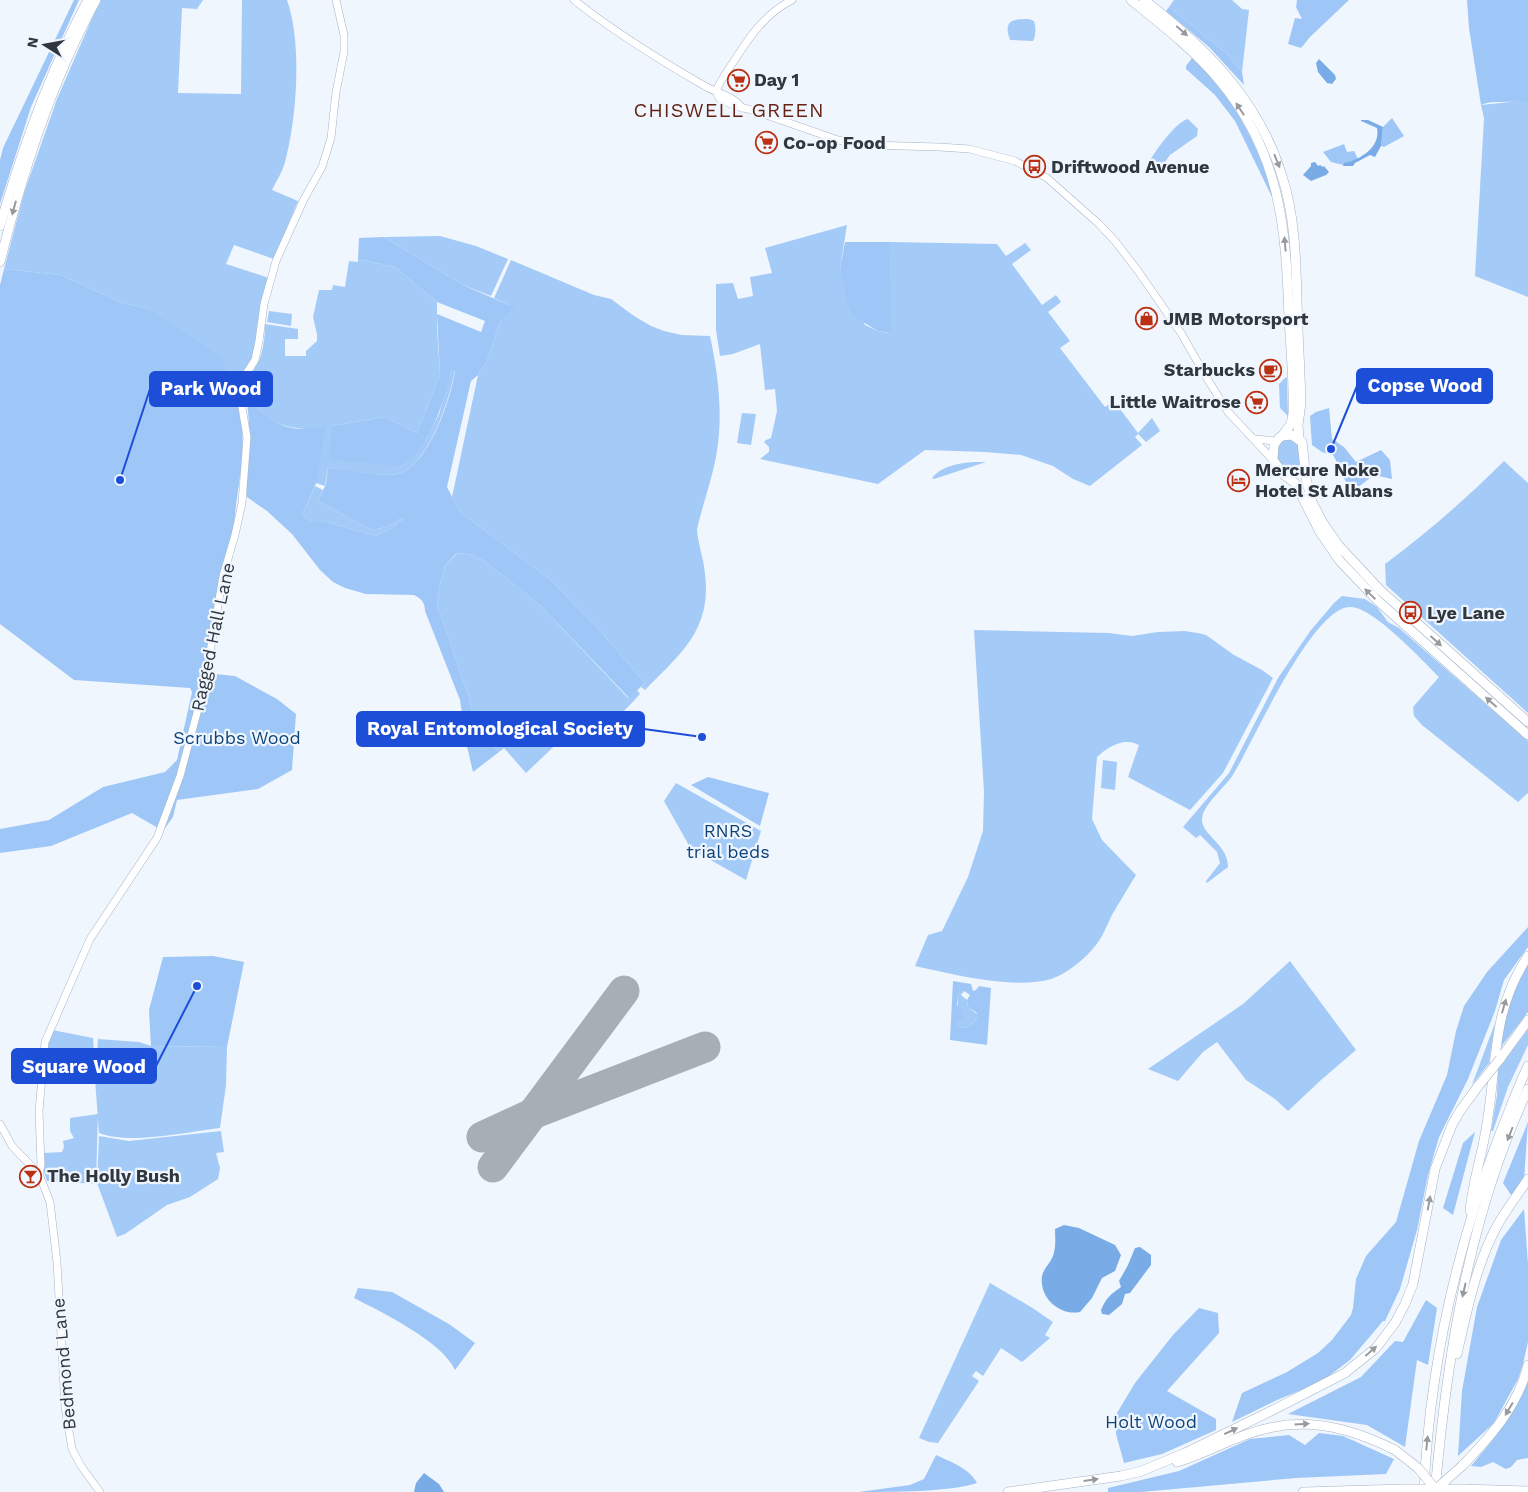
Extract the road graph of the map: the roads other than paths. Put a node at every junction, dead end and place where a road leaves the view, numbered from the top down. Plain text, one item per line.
1 (88, 0) edge
2 (96, 0) edge
3 (336, 0) edge
4 (574, 0) edge
5 (792, 0) edge
6 (1131, 0) edge
7 (1144, 0) edge
8 (716, 91) junction
9 (1288, 197) junction
10 (1282, 219) junction
11 (0, 226) edge
12 (0, 262) edge
13 (1279, 438) junction
14 (1256, 439) junction
15 (1299, 439) junction
16 (1273, 460) junction
17 (1304, 467) junction
18 (1288, 477) junction
19 (1528, 722) edge
20 (1528, 735) edge
21 (1528, 956) edge
22 (1528, 1020) edge
23 (1528, 1066) edge
24 (1528, 1089) edge
25 (0, 1124) edge
26 (39, 1174) junction
27 (1528, 1179) edge
28 (1467, 1231) junction
29 (56, 1258) joint
30 (1528, 1365) edge
31 (1446, 1385) junction
32 (1138, 1472) junction
33 (1528, 1491) edge
34 (100, 1492) edge
35 (1008, 1492) edge
36 (1303, 1492) edge
37 (1424, 1492) edge
38 (1435, 1492) edge

1 - 11 highway
2 -> 12 highway
3 - 26 street, Ragged Hall Lane
4 - 8 street
5 - 8 street
10 -> 6 highway
7 -> 9 highway
8 - 14 street
9 - 10 highway
9 - 15 highway
13 -> 10 highway
13 - 14 street
13 - 15 highway
13 - 16 highway
14 - 16 street
15 - 17 highway
16 - 18 highway
17 - 18 highway
17 -> 19 highway
20 -> 18 highway
28 -> 21 highway
32 -> 22 highway, bridge
23 - 28 highway
24 -> 31 highway
25 - 26 street
26 - 29 street, Ragged Hall Lane
27 - 31 highway
37 -> 28 highway
29 - 34 street, Bedmond Lane
30 -> 38 highway, bridge
31 - 38 highway
35 -> 32 highway
32 -> 38 highway, bridge
33 - 36 highway, bridge

